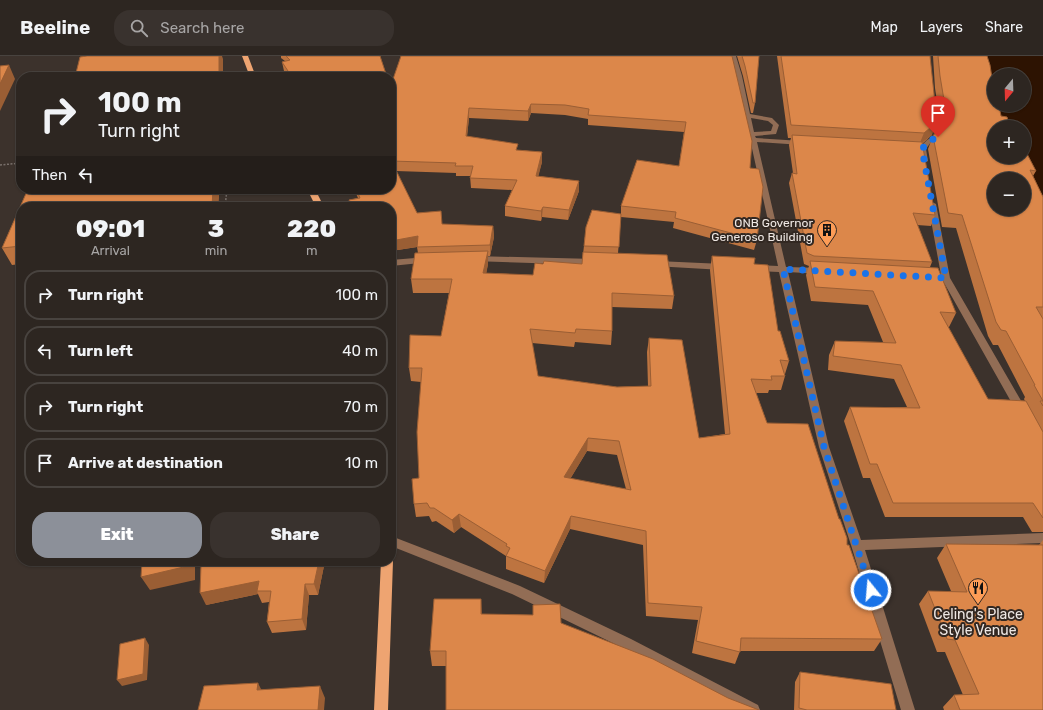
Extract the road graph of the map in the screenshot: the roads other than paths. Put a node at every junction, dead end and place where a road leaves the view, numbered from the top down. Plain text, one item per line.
1 (245, 56) edge
2 (731, 58) edge
3 (251, 72) edge
4 (933, 102) edge
5 (746, 115) junction
6 (752, 137) junction
7 (806, 143) edge
8 (925, 167) edge
9 (931, 198) edge
10 (466, 259) edge
11 (437, 260) edge
12 (607, 262) edge
13 (396, 263) edge
14 (647, 264) edge
15 (783, 269) junction
16 (829, 272) edge
17 (915, 276) edge
18 (946, 278) junction
19 (1025, 416) edge
20 (1043, 538) edge
21 (396, 543) edge
22 (857, 545) junction
23 (387, 566) edge
24 (381, 710) edge
25 (753, 710) edge
26 (908, 710) edge

1 - 3 main road
2 - 5 street
4 - 8 street
5 - 6 street
5 - 6 street
6 - 7 street
6 - 15 street
9 - 18 street
10 - 12 street
11 - 13 street
14 - 15 street
15 - 16 street
15 - 22 street
17 - 18 street
18 - 19 street
20 - 22 street
21 - 25 street
22 - 26 street
23 - 24 main road

